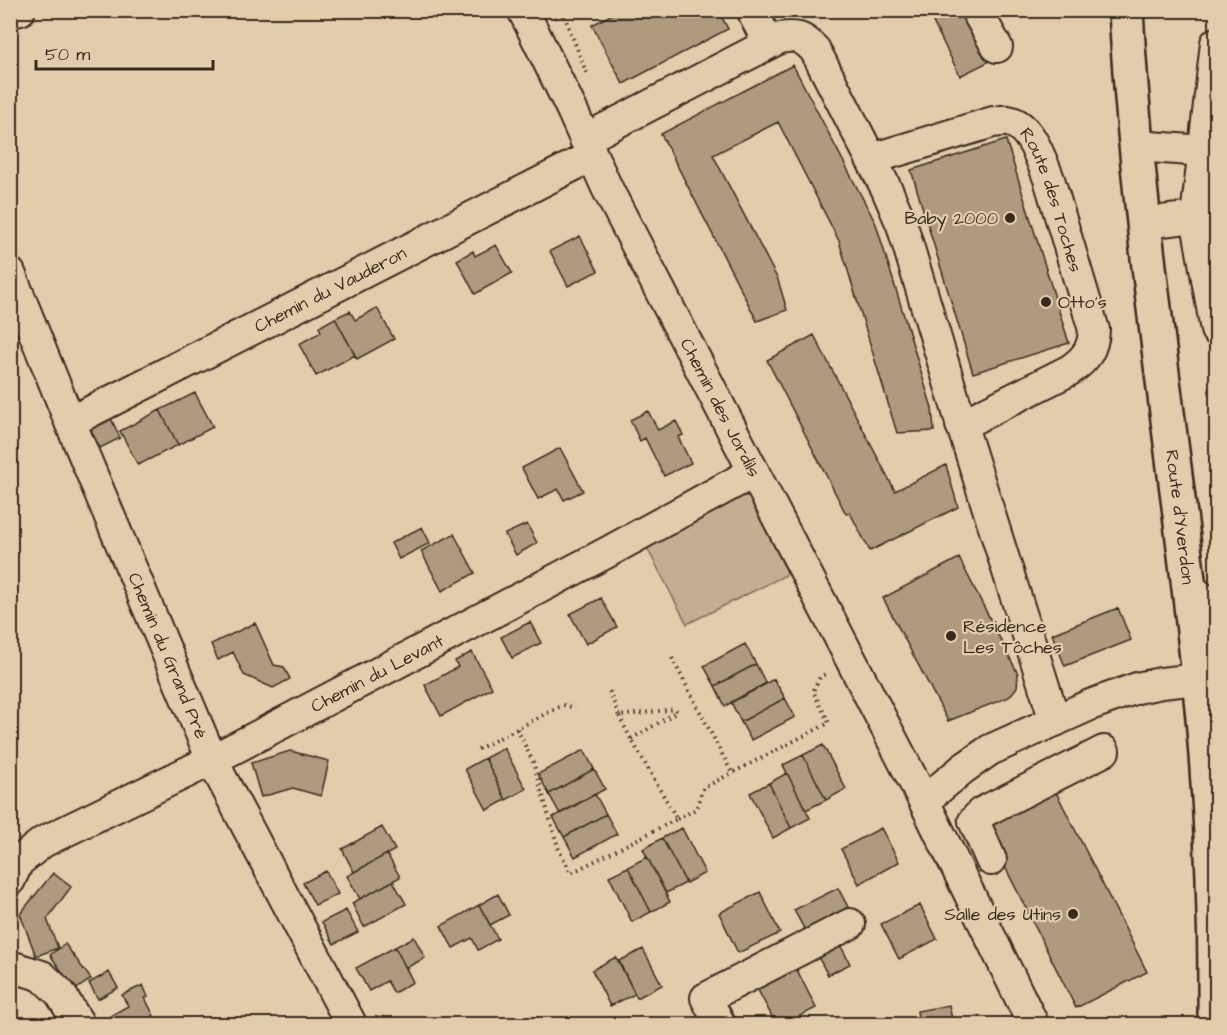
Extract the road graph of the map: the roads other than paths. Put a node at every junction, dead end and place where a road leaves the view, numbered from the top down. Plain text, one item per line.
1 (20, 10) edge
2 (523, 10) edge
3 (752, 10) edge
4 (976, 10) edge
5 (1126, 10) edge
6 (10, 12) edge
7 (768, 43) junction
8 (1216, 43) edge
9 (997, 46) dead end
10 (1137, 146) junction
11 (589, 147) junction
12 (1210, 152) edge
13 (871, 159) junction
14 (1196, 217) junction
15 (1145, 223) junction
16 (10, 273) edge
17 (1216, 330) edge
18 (70, 422) junction
19 (961, 425) junction
20 (754, 472) junction
21 (1189, 587) junction
22 (1216, 614) edge
23 (1199, 678) junction
24 (1055, 721) junction
25 (1104, 751) dead end
26 (212, 760) junction
27 (924, 801) junction
28 (991, 860) dead end
29 (10, 880) edge
30 (850, 924) dead end
31 (10, 956) edge
32 (11, 966) edge
33 (79, 1024) edge
34 (351, 1024) edge
35 (720, 1024) edge
36 (1033, 1024) edge
37 (1215, 1024) edge

1 - 6 street
2 - 11 street, Chemin des Jordils
3 - 7 street
4 - 9 street
5 - 10 main road, Route d'Yverdon
7 - 11 street
7 - 13 street
8 - 12 street
10 - 12 street
10 - 15 main road, Route d'Yverdon
11 - 18 street, Chemin du Vauderon
11 - 20 street, Chemin des Jordils
12 - 14 street
13 - 19 street
13 - 19 street, Route des Toches
14 - 15 street
14 - 17 street
15 - 21 main road, Route d'Yverdon
16 - 18 street, Chemin du Grand Pré
18 - 26 street, Chemin du Grand Pré
19 - 24 street
20 - 26 street, Chemin du Levant
20 - 27 street, Chemin des Jordils
21 - 22 street
21 - 23 main road, Route d'Yverdon
23 - 24 street
23 - 37 main road, Route d'Yverdon
24 - 27 street
25 - 28 street
26 - 29 street, Chemin du Levant
26 - 34 street, Chemin du Grand Pré
27 - 36 street, Chemin des Jordils
30 - 35 street
31 - 32 street
32 - 33 street

